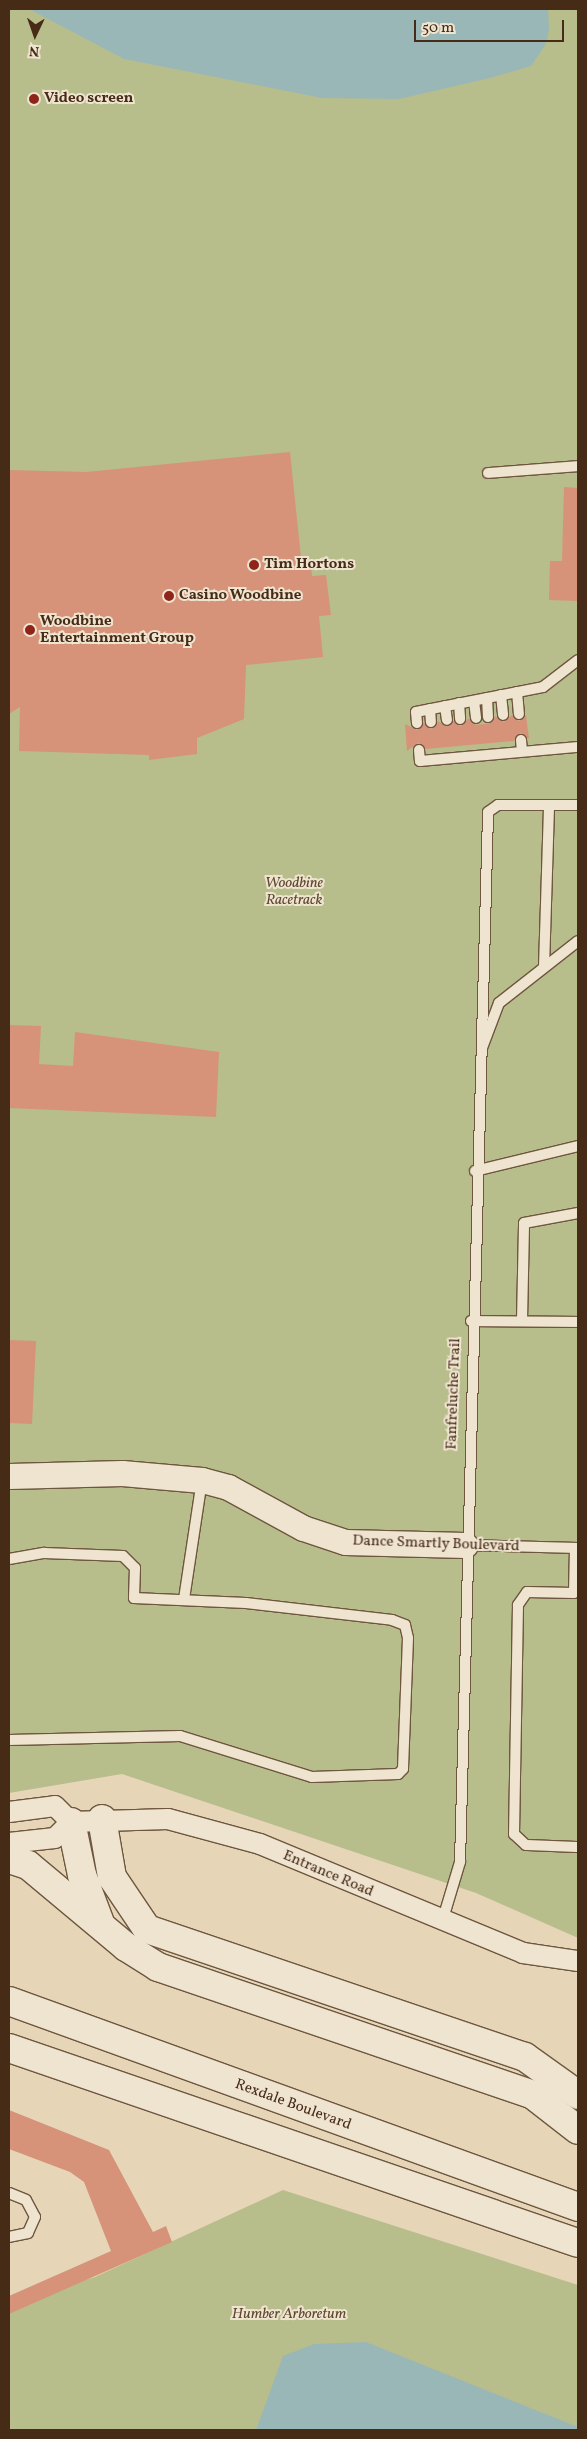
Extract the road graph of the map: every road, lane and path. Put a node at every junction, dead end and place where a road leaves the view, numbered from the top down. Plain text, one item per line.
1 (578, 466) edge
2 (488, 473) dead end
3 (578, 660) edge
4 (516, 692) junction
5 (501, 695) junction
6 (487, 698) junction
7 (474, 701) junction
8 (459, 704) junction
9 (445, 706) junction
10 (430, 709) junction
11 (518, 714) dead end
12 (504, 715) dead end
13 (488, 717) dead end
14 (476, 718) dead end
15 (460, 719) dead end
16 (447, 720) dead end
17 (431, 722) dead end
18 (417, 723) dead end
19 (521, 740) dead end
20 (506, 742) dead end
21 (491, 743) dead end
22 (478, 744) dead end
23 (462, 746) dead end
24 (449, 747) dead end
25 (578, 747) edge
26 (434, 748) dead end
27 (419, 750) dead end
28 (522, 751) junction
29 (508, 753) junction
30 (492, 754) junction
31 (479, 755) junction
32 (463, 757) junction
33 (450, 758) junction
34 (435, 760) junction
35 (548, 805) junction
36 (578, 806) edge
37 (578, 941) edge
38 (544, 967) junction
39 (479, 1058) junction
40 (578, 1146) edge
41 (476, 1172) junction
42 (578, 1213) edge
43 (472, 1321) junction
44 (522, 1321) junction
45 (578, 1322) edge
46 (9, 1476) edge
47 (202, 1480) junction
48 (465, 1545) junction
49 (576, 1548) edge
50 (9, 1559) edge
51 (184, 1599) junction
52 (9, 1740) edge
53 (9, 1812) edge
54 (102, 1819) junction
55 (71, 1822) junction
56 (9, 1843) edge
57 (578, 1847) edge
58 (9, 1859) edge
59 (100, 1923) junction
60 (442, 1923) junction
61 (578, 1961) edge
62 (9, 2002) edge
63 (9, 2048) edge
64 (140, 2050) junction
65 (122, 2089) junction
66 (578, 2095) edge
67 (578, 2130) edge
68 (9, 2193) edge
69 (578, 2206) edge
70 (9, 2237) edge
71 (578, 2243) edge

1 - 2 lane
3 - 4 lane
4 - 5 lane
4 - 11 lane
5 - 6 lane
5 - 12 lane
6 - 7 lane
6 - 13 lane
7 - 8 lane
7 - 14 lane
8 - 9 lane
8 - 15 lane
9 - 10 lane
9 - 16 lane
10 - 17 lane
10 - 18 lane
19 - 28 lane
20 - 29 lane
21 - 30 lane
22 - 31 lane
23 - 32 lane
24 - 33 lane
25 - 28 lane
26 - 34 lane
27 - 34 lane
28 - 29 lane
29 - 30 lane
30 - 31 lane
31 - 32 lane
32 - 33 lane
33 - 34 lane
35 - 36 lane
35 - 38 lane
35 - 39 lane
37 - 38 lane
38 - 39 lane
39 - 41 lane
40 - 41 lane
41 - 43 lane
42 - 44 lane
43 - 44 lane, Fanfreluche Trail
43 - 48 lane, Fanfreluche Trail
44 - 45 lane, Fanfreluche Trail
46 - 47 street, Dance Smartly Boulevard
47 - 48 street, Dance Smartly Boulevard
47 - 51 lane
48 - 49 lane, Dance Smartly Boulevard
48 - 60 lane, Fanfreluche Trail
49 - 57 lane
50 - 51 lane
51 - 52 lane
53 - 55 street
54 - 55 street, Entrance Road
54 - 60 street, Entrance Road
54 - 66 main road
55 - 56 street
55 - 59 main road
58 - 59 main road
59 - 67 main road
60 - 61 street, Entrance Road
62 - 64 main road, Rexdale Boulevard
63 - 65 main road
64 - 65 main road
64 - 69 main road, Rexdale Boulevard
65 - 71 main road
68 - 70 lane

